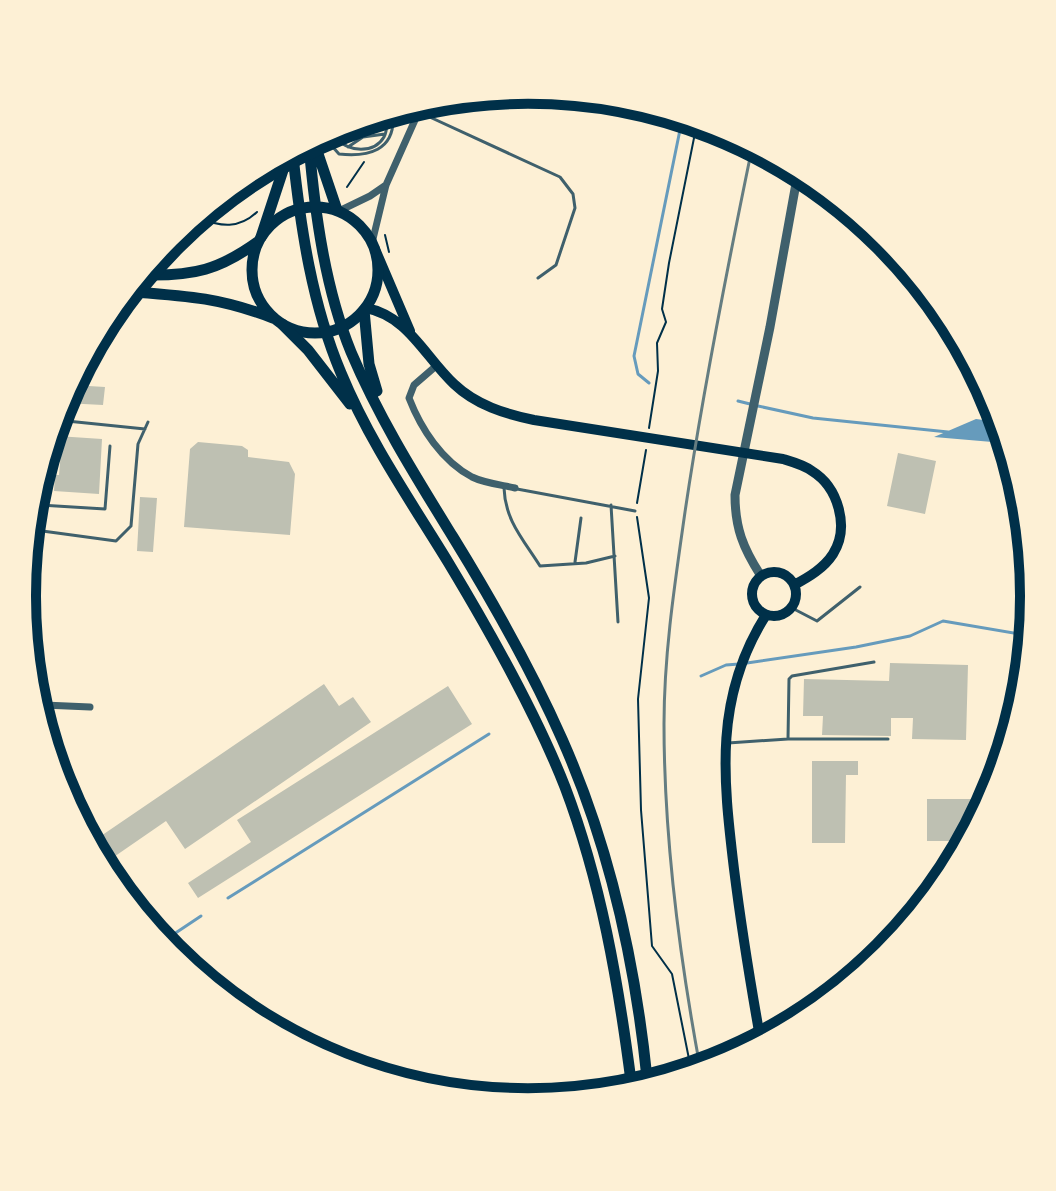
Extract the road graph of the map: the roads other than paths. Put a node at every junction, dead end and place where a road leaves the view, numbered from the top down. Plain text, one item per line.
1 (426, 114) edge
2 (417, 116) edge
3 (390, 123) edge
4 (388, 124) edge
5 (385, 134) junction
6 (340, 141) edge
7 (331, 145) edge
8 (347, 148) junction
9 (317, 151) edge
10 (310, 154) edge
11 (294, 163) edge
12 (284, 168) edge
13 (796, 183) edge
14 (386, 185) junction
15 (316, 206) junction
16 (298, 209) junction
17 (338, 211) junction
18 (260, 239) junction
19 (374, 246) junction
20 (155, 275) edge
21 (538, 278) dead end
22 (141, 292) edge
23 (365, 309) junction
24 (280, 322) junction
25 (342, 327) junction
26 (410, 331) junction
27 (327, 332) junction
28 (436, 366) junction
29 (382, 419) junction
30 (362, 420) junction
31 (68, 421) edge
32 (148, 422) dead end
33 (145, 429) junction
34 (110, 446) dead end
35 (504, 485) junction
36 (515, 488) joint
37 (44, 505) edge
38 (611, 505) junction
39 (635, 511) road end
40 (581, 518) dead end
41 (40, 529) edge
42 (615, 556) junction
43 (575, 563) junction
44 (761, 576) junction
45 (794, 585) junction
46 (860, 587) dead end
47 (792, 608) junction
48 (766, 615) junction
49 (618, 622) dead end
50 (874, 662) dead end
51 (49, 705) edge
52 (90, 707) dead end
53 (788, 739) junction
54 (888, 739) dead end
55 (724, 743) junction
56 (759, 1030) edge
57 (646, 1073) edge
58 (630, 1077) edge

1 - 21 lane
2 - 14 street
3 - 7 lane
4 - 5 lane
5 - 8 lane
5 - 8 lane
6 - 8 lane
9 - 17 main road
10 - 15 main road
11 - 16 main road
12 - 18 main road
13 - 44 street
14 - 17 street
14 - 19 street
15 - 16 main road
15 - 17 main road
15 - 25 main road
16 - 18 main road
16 - 27 main road
17 - 19 main road
18 - 20 main road
18 - 24 main road
19 - 23 main road
19 - 26 main road
22 - 24 main road
23 - 25 main road
23 - 26 main road
23 - 29 main road
24 - 27 main road
24 - 30 main road
25 - 27 main road
25 - 29 main road
26 - 28 main road
27 - 30 main road
28 - 35 street
28 - 45 main road
29 - 57 main road
30 - 58 main road
31 - 33 lane
32 - 33 lane
33 - 41 lane
34 - 37 lane
35 - 36 street
35 - 43 lane
36 - 38 lane
38 - 39 lane
38 - 42 lane
40 - 43 lane
42 - 43 lane
42 - 49 lane
44 - 45 main road
44 - 48 main road
45 - 47 main road
46 - 47 lane
47 - 48 main road
48 - 55 main road
50 - 53 lane
51 - 52 street
53 - 54 lane
53 - 55 lane
55 - 56 main road

